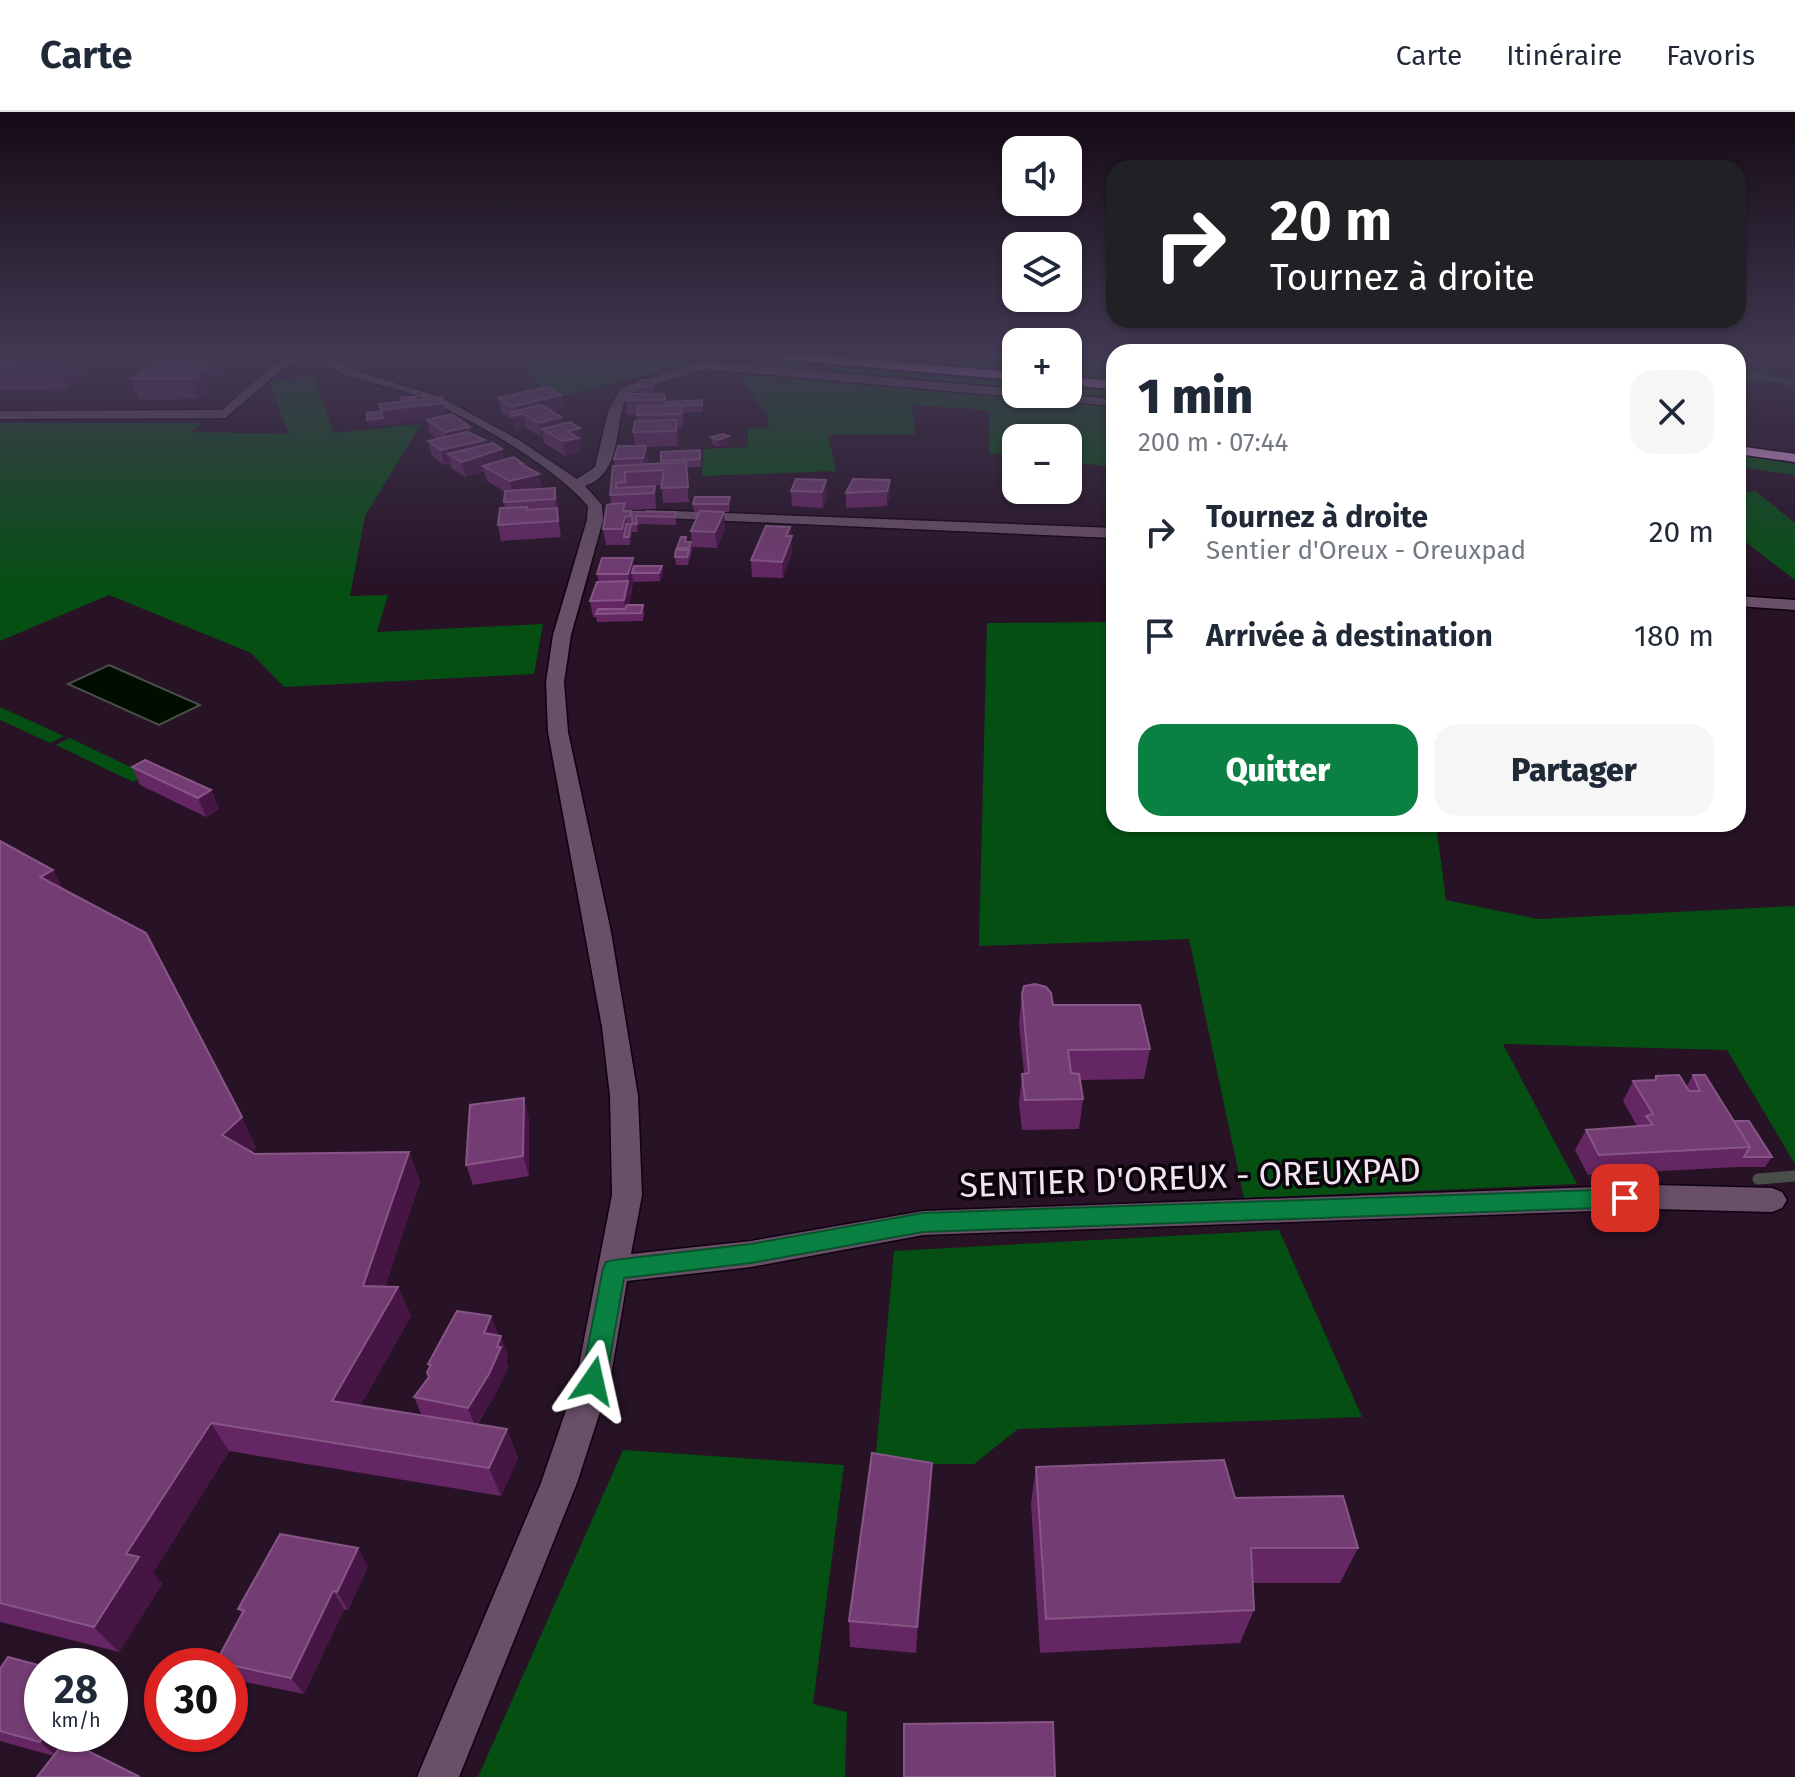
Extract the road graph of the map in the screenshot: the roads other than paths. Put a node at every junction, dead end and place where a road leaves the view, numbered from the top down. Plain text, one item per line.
1 (493, 433) edge
2 (608, 433) edge
3 (1746, 439) edge
4 (1795, 445) edge
5 (1746, 451) edge
6 (1795, 458) edge
7 (575, 484) junction
8 (611, 515) junction
9 (1106, 533) edge
10 (1746, 602) edge
11 (1795, 605) edge
12 (1772, 1200) dead end
13 (614, 1269) junction
14 (438, 1777) edge

1 - 7 street
2 - 7 street
3 - 4 highway
5 - 6 highway
7 - 8 street
8 - 9 street
8 - 13 street
10 - 11 street
12 - 13 street, SENTIER D'OREUX - OREUXPAD
13 - 14 street

